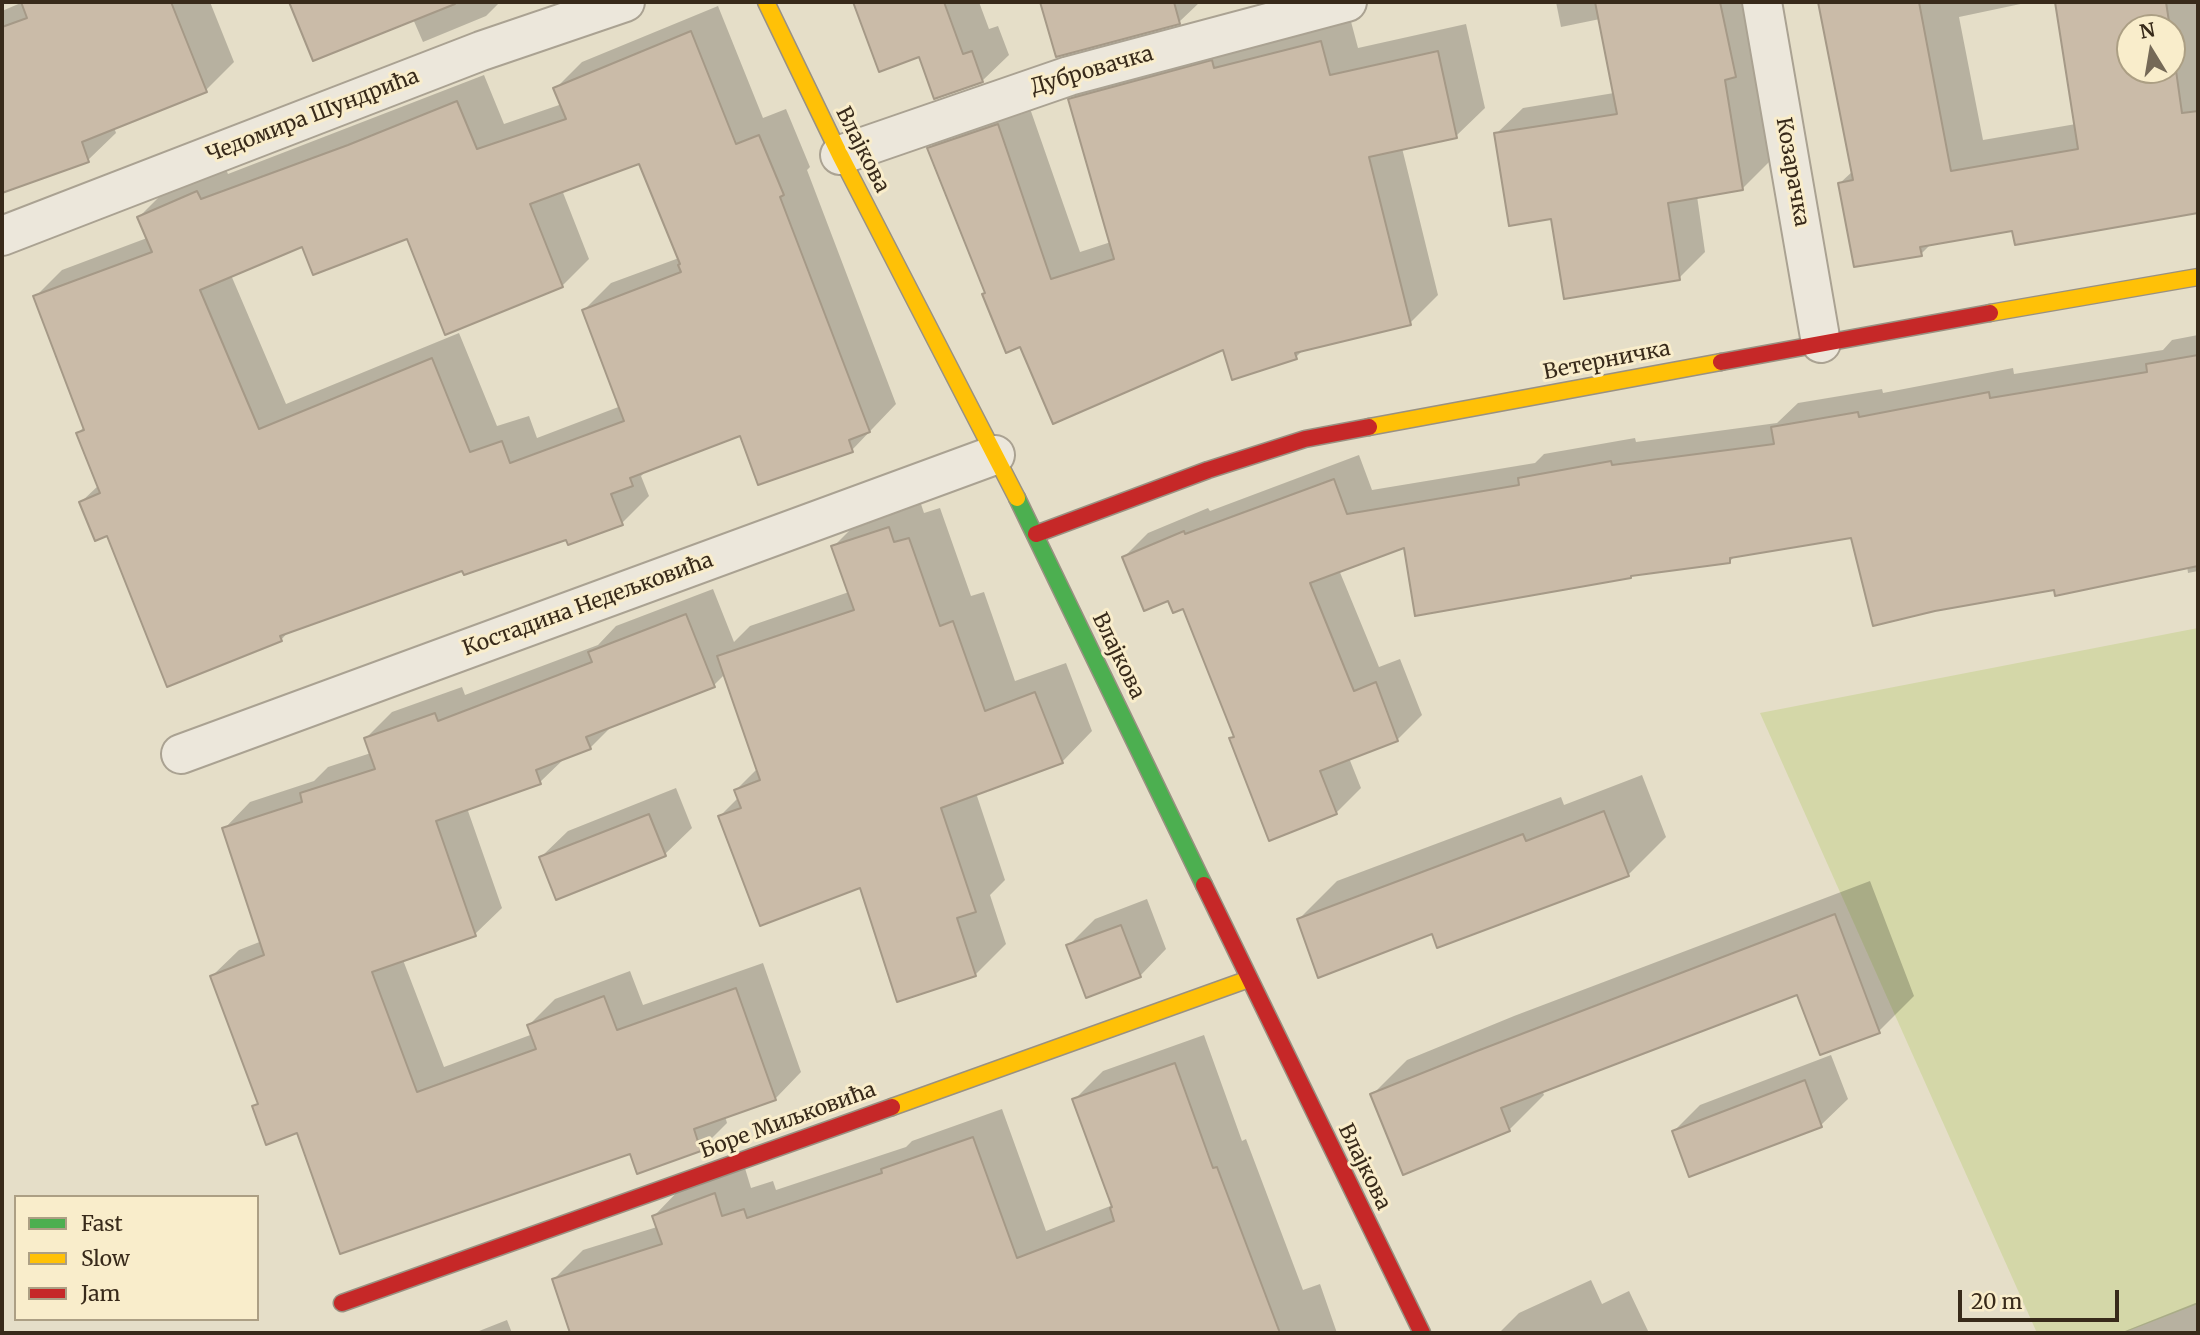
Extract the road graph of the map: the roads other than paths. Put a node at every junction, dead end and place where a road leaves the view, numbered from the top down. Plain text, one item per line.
1 (625, 2) edge
2 (766, 2) edge
3 (1347, 2) edge
4 (1762, 2) edge
5 (840, 155) junction
6 (2, 236) edge
7 (2198, 277) edge
8 (1821, 343) junction
9 (995, 455) junction
10 (1036, 534) junction
11 (181, 754) dead end
12 (1249, 979) junction
13 (342, 1303) dead end
14 (1422, 1333) edge

1 - 6 street, Чедомира Шундрића
2 - 5 street, Влајкова
3 - 5 street, Дубровачка
4 - 8 street, Козарачка
5 - 9 street, Влајкова
7 - 8 street, Ветерничка
8 - 10 street, Ветерничка
9 - 10 street, Влајкова
9 - 11 street, Костадина Недељковића
10 - 12 street, Влајкова
12 - 13 street, Боре Миљковића
12 - 14 street, Влајкова

